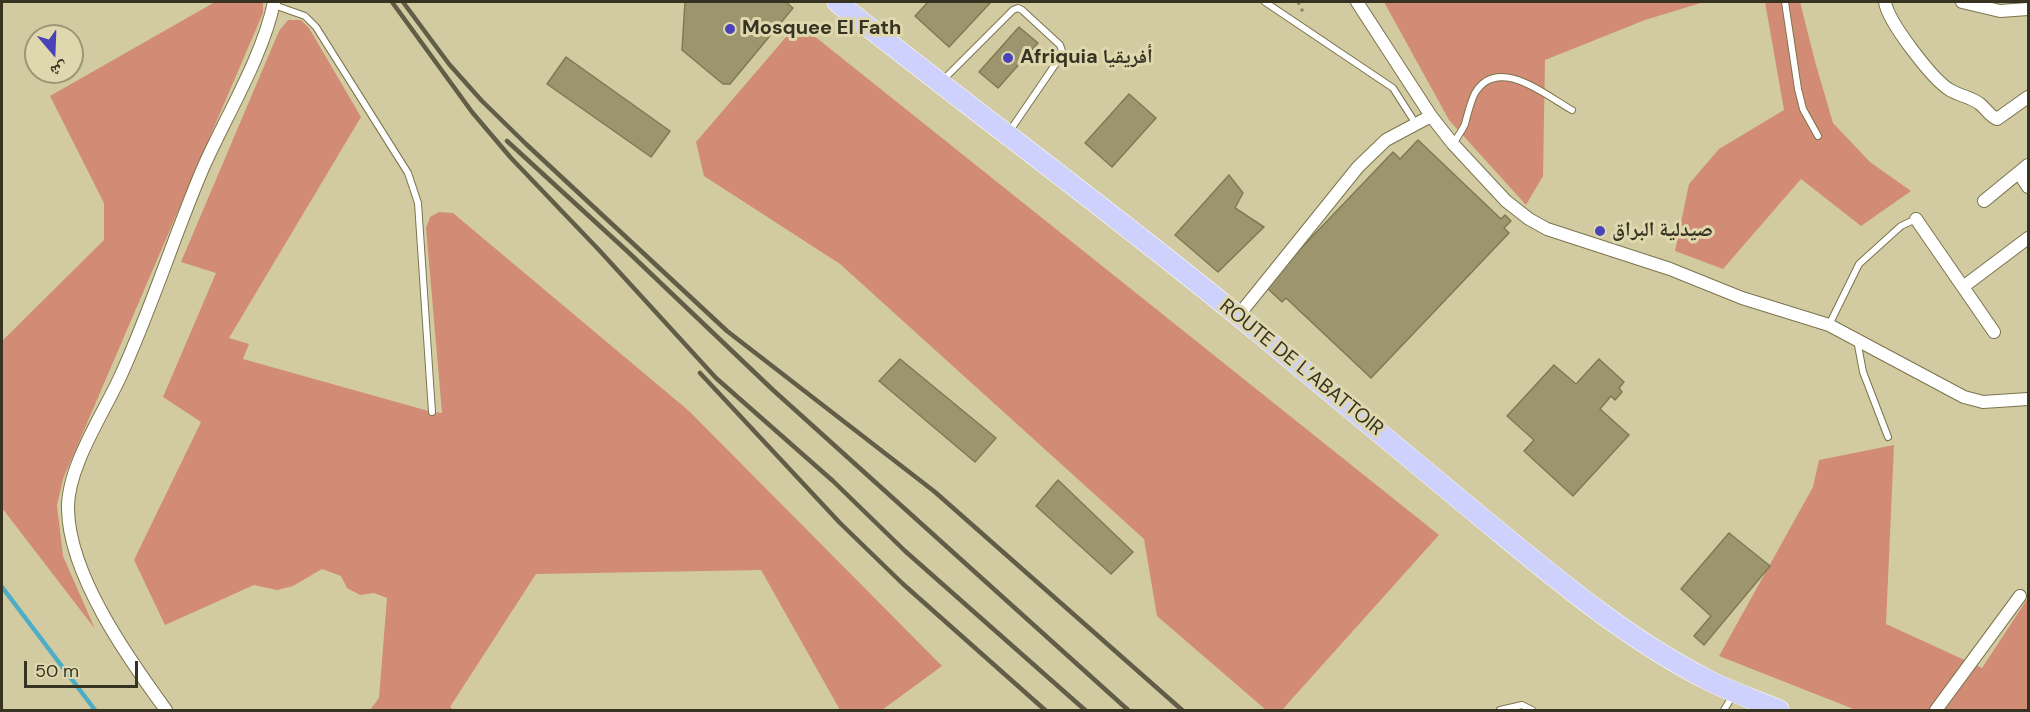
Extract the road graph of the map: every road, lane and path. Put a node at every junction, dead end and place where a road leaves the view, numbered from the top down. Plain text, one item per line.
1 (837, 2) edge
2 (1265, 2) edge
3 (1357, 2) edge
4 (1785, 2) edge
5 (1885, 2) edge
6 (1962, 2) edge
7 (274, 3) edge
8 (2028, 9) edge
9 (941, 81) junction
10 (2028, 97) edge
11 (1572, 110) dead end
12 (1431, 116) junction
13 (1416, 124) junction
14 (1007, 135) junction
15 (1818, 136) dead end
16 (1453, 144) junction
17 (2024, 169) edge
18 (2028, 187) edge
19 (1984, 201) dead end
20 (1916, 219) joint
21 (2028, 237) edge
22 (1963, 287) junction
23 (1238, 316) junction
24 (1829, 325) junction
25 (1994, 332) dead end
26 (1857, 340) junction
27 (2028, 399) edge
28 (432, 412) dead end
29 (1888, 437) dead end
30 (2020, 596) dead end
31 (1734, 692) junction
32 (166, 711) edge
33 (1500, 711) edge
34 (1532, 711) edge
35 (1724, 711) edge
36 (1779, 711) edge
37 (1936, 711) edge

1 - 9 main road, ROUTE DE L’ABATTOIR
2 - 13 lane
3 - 12 street
4 - 15 lane
5 - 10 street
6 - 8 street
7 - 28 lane
7 - 32 street
9 - 14 main road, ROUTE DE L’ABATTOIR
9 - 14 lane
11 - 16 lane
12 - 13 street
12 - 16 street
13 - 23 street
14 - 23 main road, ROUTE DE L’ABATTOIR
16 - 24 street
17 - 18 street
17 - 19 street
20 - 22 street
20 - 24 lane
21 - 22 street
22 - 25 street
23 - 31 main road, ROUTE DE L’ABATTOIR
24 - 26 street
26 - 27 street
26 - 29 lane
30 - 37 street
31 - 35 lane
31 - 36 main road, ROUTE DE L’ABATTOIR
33 - 34 lane

